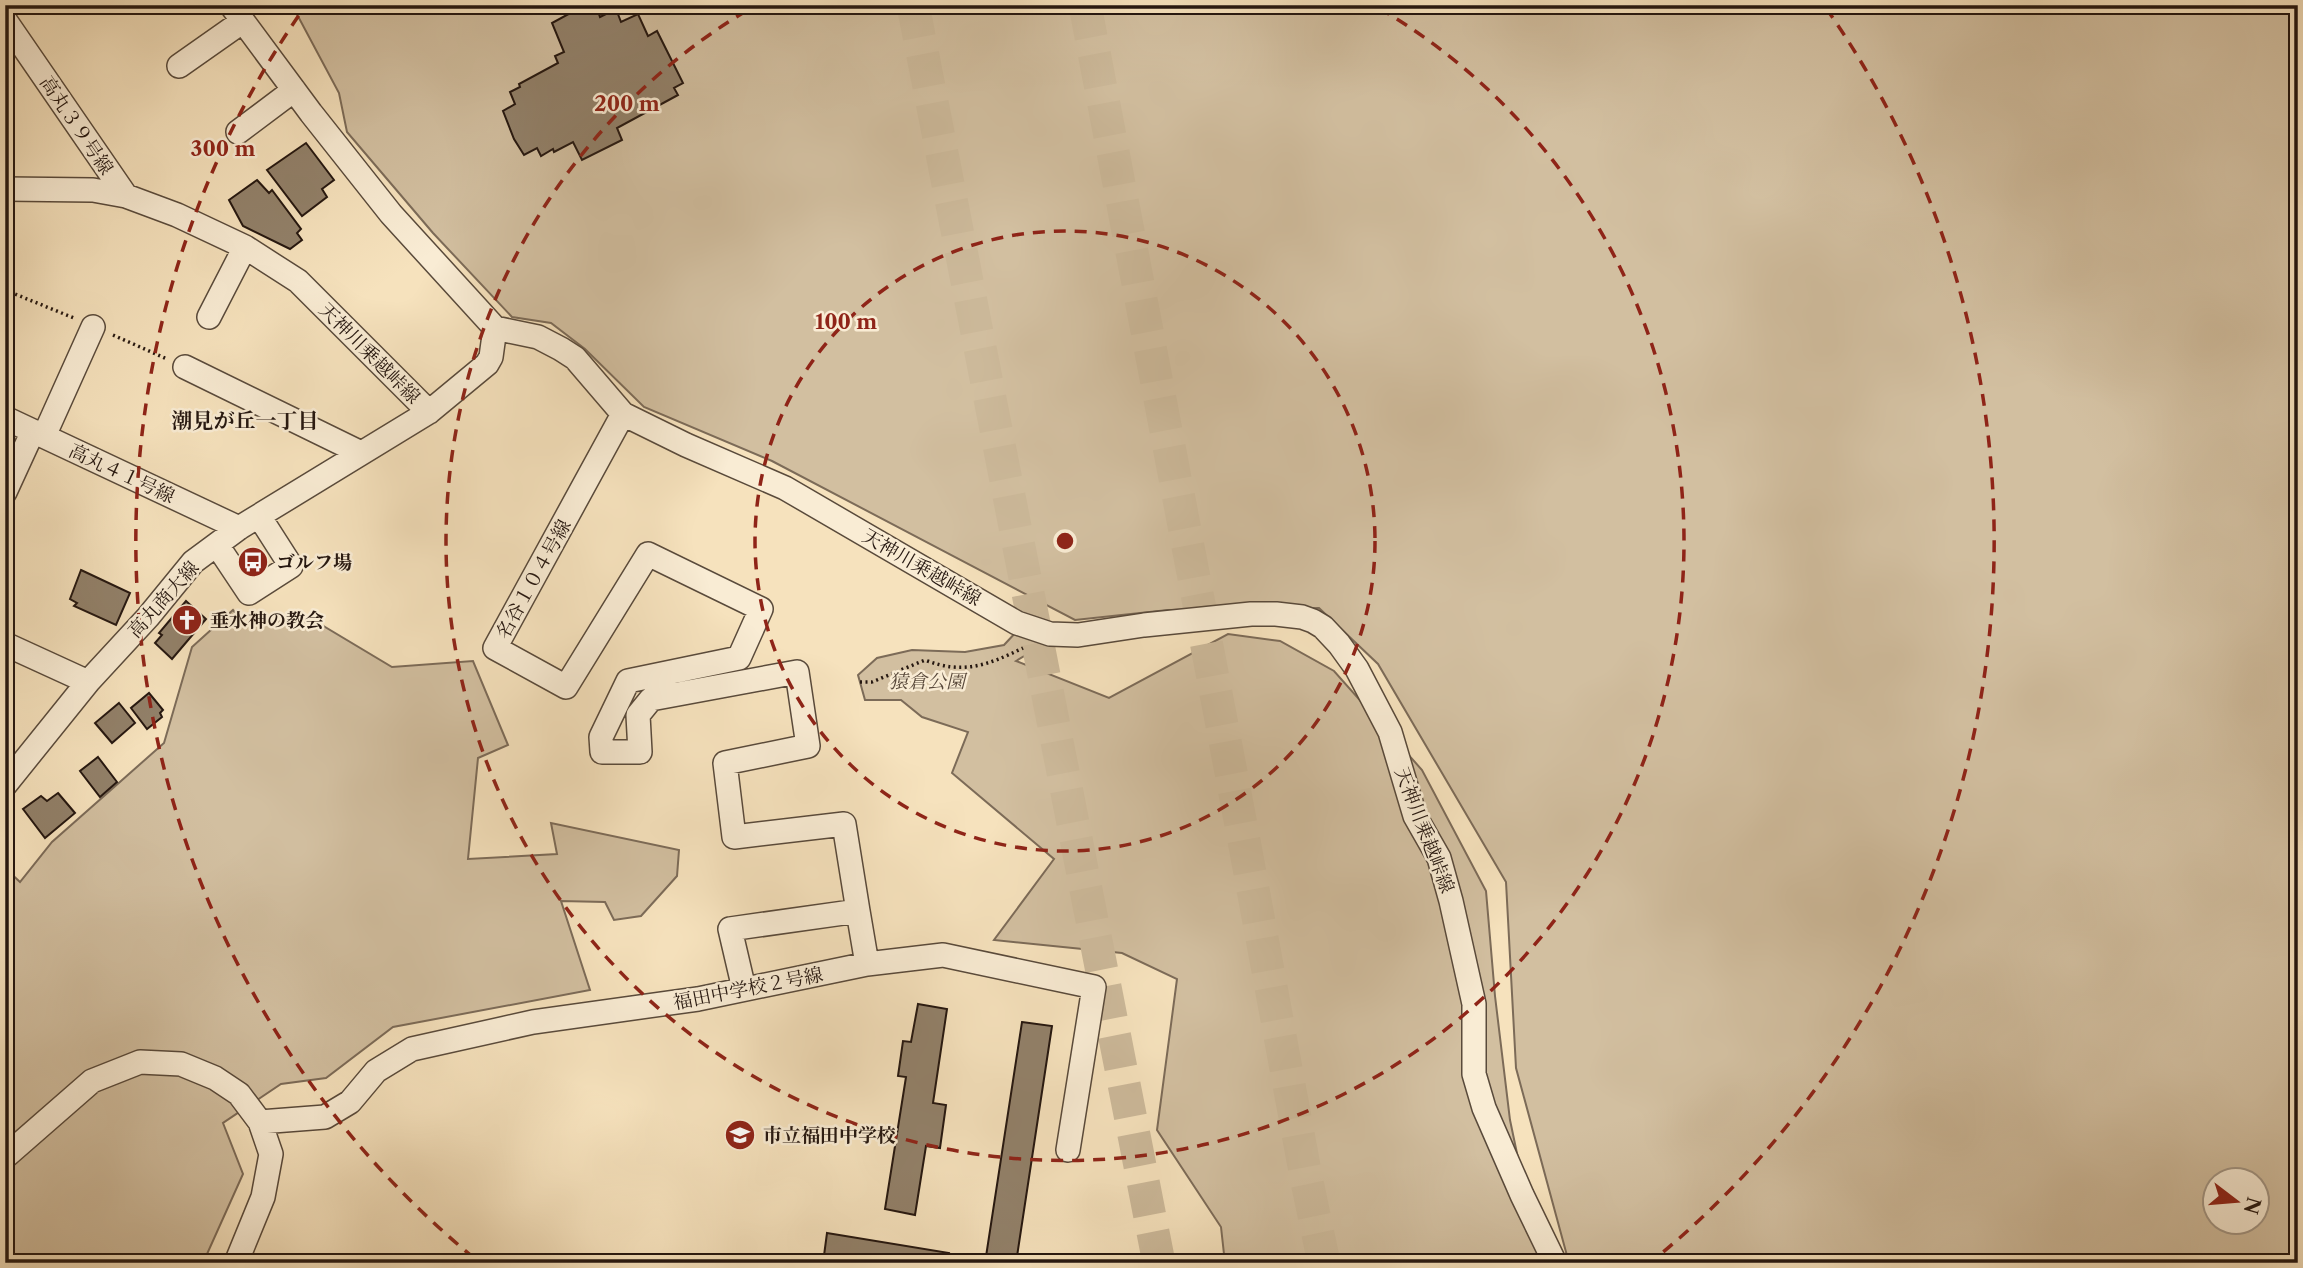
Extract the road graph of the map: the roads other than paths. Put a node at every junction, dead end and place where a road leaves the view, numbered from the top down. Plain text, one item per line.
1 (237, 13) edge
2 (5, 20) edge
3 (178, 66) dead end
4 (294, 90) junction
5 (238, 132) dead end
6 (5, 189) edge
7 (125, 196) junction
8 (246, 247) junction
9 (209, 317) dead end
10 (93, 327) dead end
11 (495, 328) junction
12 (185, 367) dead end
13 (429, 412) junction
14 (623, 414) junction
15 (5, 418) edge
16 (39, 433) junction
17 (361, 453) junction
18 (5, 492) edge
19 (259, 516) junction
20 (239, 528) junction
21 (217, 545) junction
22 (5, 644) edge
23 (88, 682) junction
24 (5, 785) edge
25 (858, 911) junction
26 (867, 964) junction
27 (744, 989) junction
28 (260, 1122) junction
29 (1068, 1150) dead end
30 (5, 1157) edge
31 (236, 1263) edge
32 (1555, 1263) edge

1 - 3 street
1 - 4 street
2 - 7 street, 高丸３９号線
4 - 5 street
4 - 11 street
6 - 7 street, 天神川乗越峠線
7 - 8 street, 天神川乗越峠線
8 - 9 street
8 - 13 street, 天神川乗越峠線
10 - 16 street
11 - 13 street, 天神川乗越峠線
11 - 14 street, 天神川乗越峠線
12 - 17 street
13 - 17 street, 高丸商大線
14 - 25 street, 名谷１０４号線
14 - 32 street, 天神川乗越峠線
15 - 16 street, 高丸４１号線
16 - 18 street
16 - 20 street, 高丸４１号線
17 - 19 street, 高丸商大線
19 - 20 street, 高丸商大線
19 - 21 street
20 - 21 street, 高丸商大線
21 - 23 street, 高丸商大線
22 - 23 street
23 - 24 street, 高丸商大線
25 - 26 street
25 - 27 street
26 - 27 street, 福田中学校２号線
26 - 29 street, 福田中学校２号線
27 - 28 street, 福田中学校２号線
28 - 30 street
28 - 31 street

